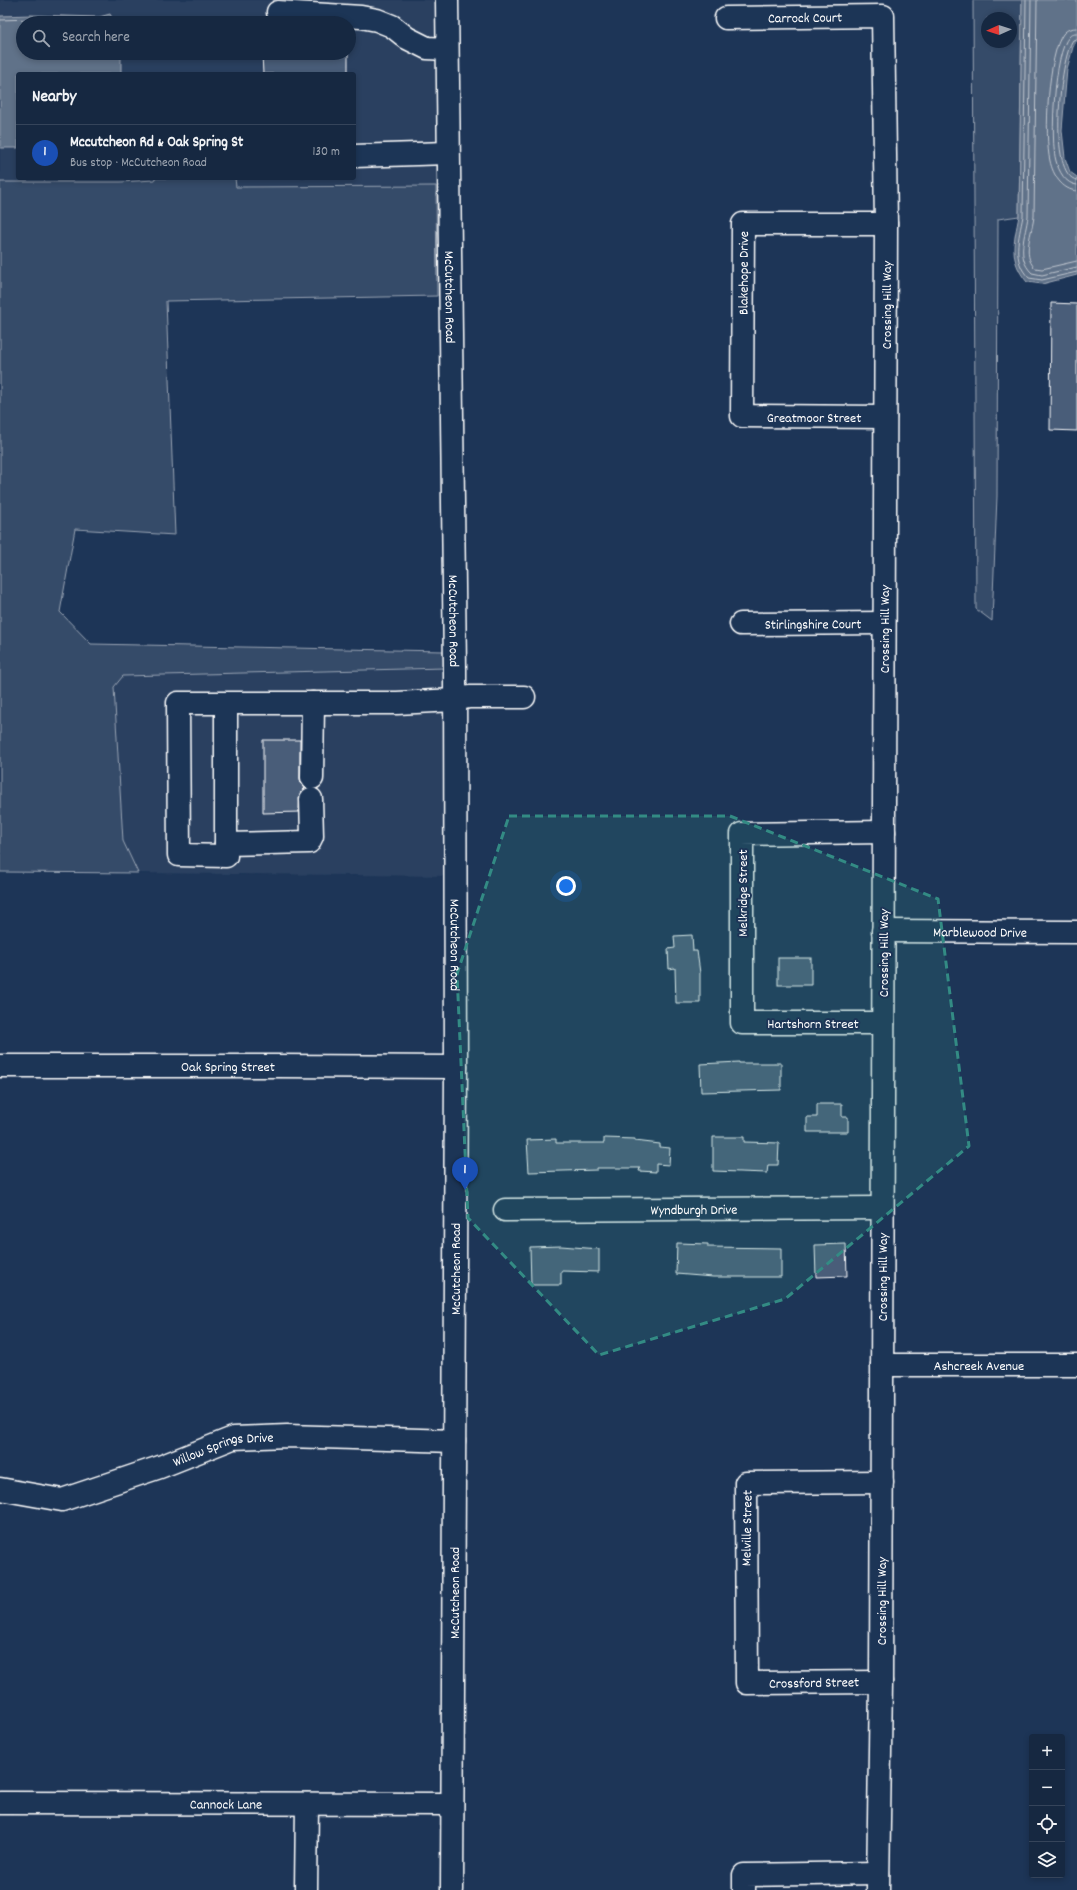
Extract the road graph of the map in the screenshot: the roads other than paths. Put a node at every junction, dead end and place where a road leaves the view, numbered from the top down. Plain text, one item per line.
1 (447, 0) edge
2 (278, 12) dead end
3 (344, 16) edge
4 (883, 16) joint
5 (356, 17) edge
6 (726, 18) dead end
7 (447, 49) junction
8 (448, 153) junction
9 (356, 156) edge
10 (886, 224) junction
11 (742, 416) joint
12 (885, 417) junction
13 (884, 623) junction
14 (741, 624) dead end
15 (524, 696) dead end
16 (454, 700) junction
17 (226, 703) junction
18 (313, 703) junction
19 (884, 832) junction
20 (226, 844) junction
21 (883, 931) junction
22 (1077, 932) edge
23 (742, 1022) joint
24 (883, 1023) junction
25 (0, 1066) edge
26 (456, 1068) junction
27 (882, 1208) junction
28 (505, 1210) dead end
29 (882, 1365) junction
30 (1077, 1365) edge
31 (454, 1441) junction
32 (882, 1482) junction
33 (0, 1489) edge
34 (881, 1682) junction
35 (747, 1683) joint
36 (0, 1803) edge
37 (307, 1804) junction
38 (452, 1804) junction
39 (878, 1882) edge
40 (306, 1890) edge
41 (452, 1890) edge
42 (744, 1890) edge

1 - 7 street, McCutcheon Road
2 - 3 street
4 - 6 street, Carrock Court
4 - 10 street, Crossing Hill Way
5 - 7 street
7 - 8 street, McCutcheon Road
8 - 9 street
8 - 16 street, McCutcheon Road
10 - 11 street, Blakehope Drive
10 - 12 street, Crossing Hill Way
11 - 12 street, Greatmoor Street
12 - 13 street, Crossing Hill Way
13 - 14 street, Stirlingshire Court
13 - 19 street, Crossing Hill Way
15 - 16 street
16 - 18 street
16 - 26 street, McCutcheon Road
17 - 18 street
17 - 20 street
17 - 20 street
18 - 20 street
19 - 21 street, Crossing Hill Way
19 - 23 street, Melkridge Street
21 - 22 street, Marblewood Drive
21 - 24 street, Crossing Hill Way
23 - 24 street, Hartshorn Street
24 - 27 street, Crossing Hill Way
25 - 26 street, Oak Spring Street
26 - 31 street, McCutcheon Road
27 - 28 street, Wyndburgh Drive
27 - 29 street, Crossing Hill Way
29 - 30 street, Ashcreek Avenue
29 - 32 street, Crossing Hill Way
31 - 33 street, Willow Springs Drive
31 - 38 street, McCutcheon Road
32 - 34 street, Crossing Hill Way
32 - 35 street, Melville Street
34 - 35 street, Crossford Street
34 - 39 street, Crossing Hill Way
36 - 37 street, Cannock Lane
37 - 38 street, Cannock Lane
37 - 40 street
38 - 41 street, McCutcheon Road
39 - 42 street

